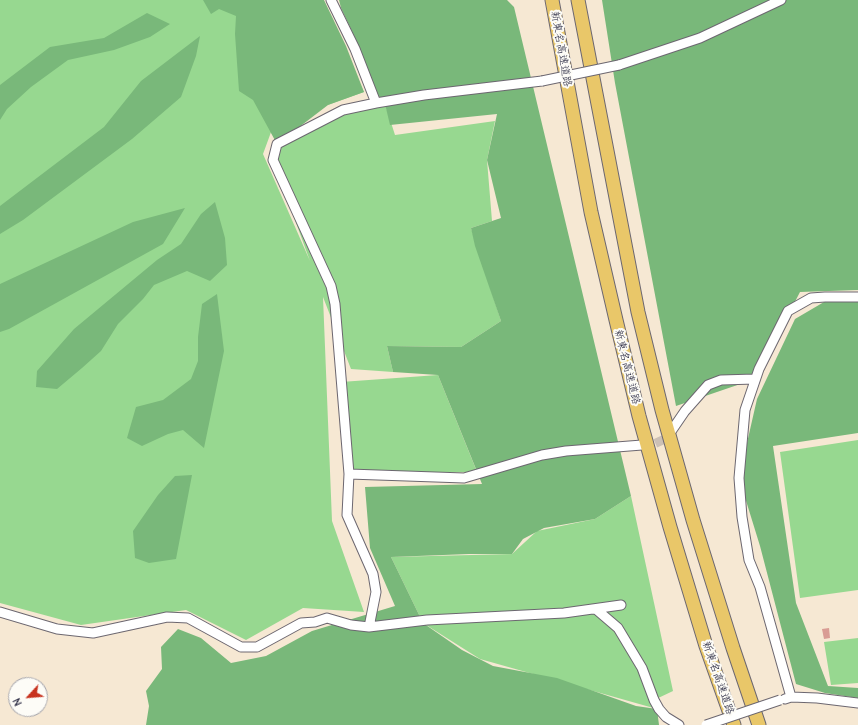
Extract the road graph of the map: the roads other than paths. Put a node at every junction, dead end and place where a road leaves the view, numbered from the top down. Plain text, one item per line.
1 (331, 0) edge
2 (552, 0) edge
3 (578, 0) edge
4 (781, 0) edge
5 (376, 103) junction
6 (858, 297) edge
7 (755, 379) junction
8 (672, 430) tunnel mouth
9 (642, 445) tunnel mouth
10 (349, 474) junction
11 (621, 605) dead end
12 (593, 609) junction
13 (0, 612) edge
14 (369, 627) junction
15 (791, 697) junction
16 (858, 703) edge
17 (678, 725) edge
18 (706, 725) edge
19 (734, 725) edge
20 (759, 725) edge

1 - 5 street
2 - 19 highway, 新東名高速道路
3 - 20 highway
4 - 5 street, bridge
5 - 10 street
6 - 7 street
7 - 8 street
7 - 15 street
9 - 10 street
10 - 14 street
11 - 12 street
12 - 14 street
12 - 17 street
13 - 14 street
15 - 16 street
15 - 18 street, bridge

